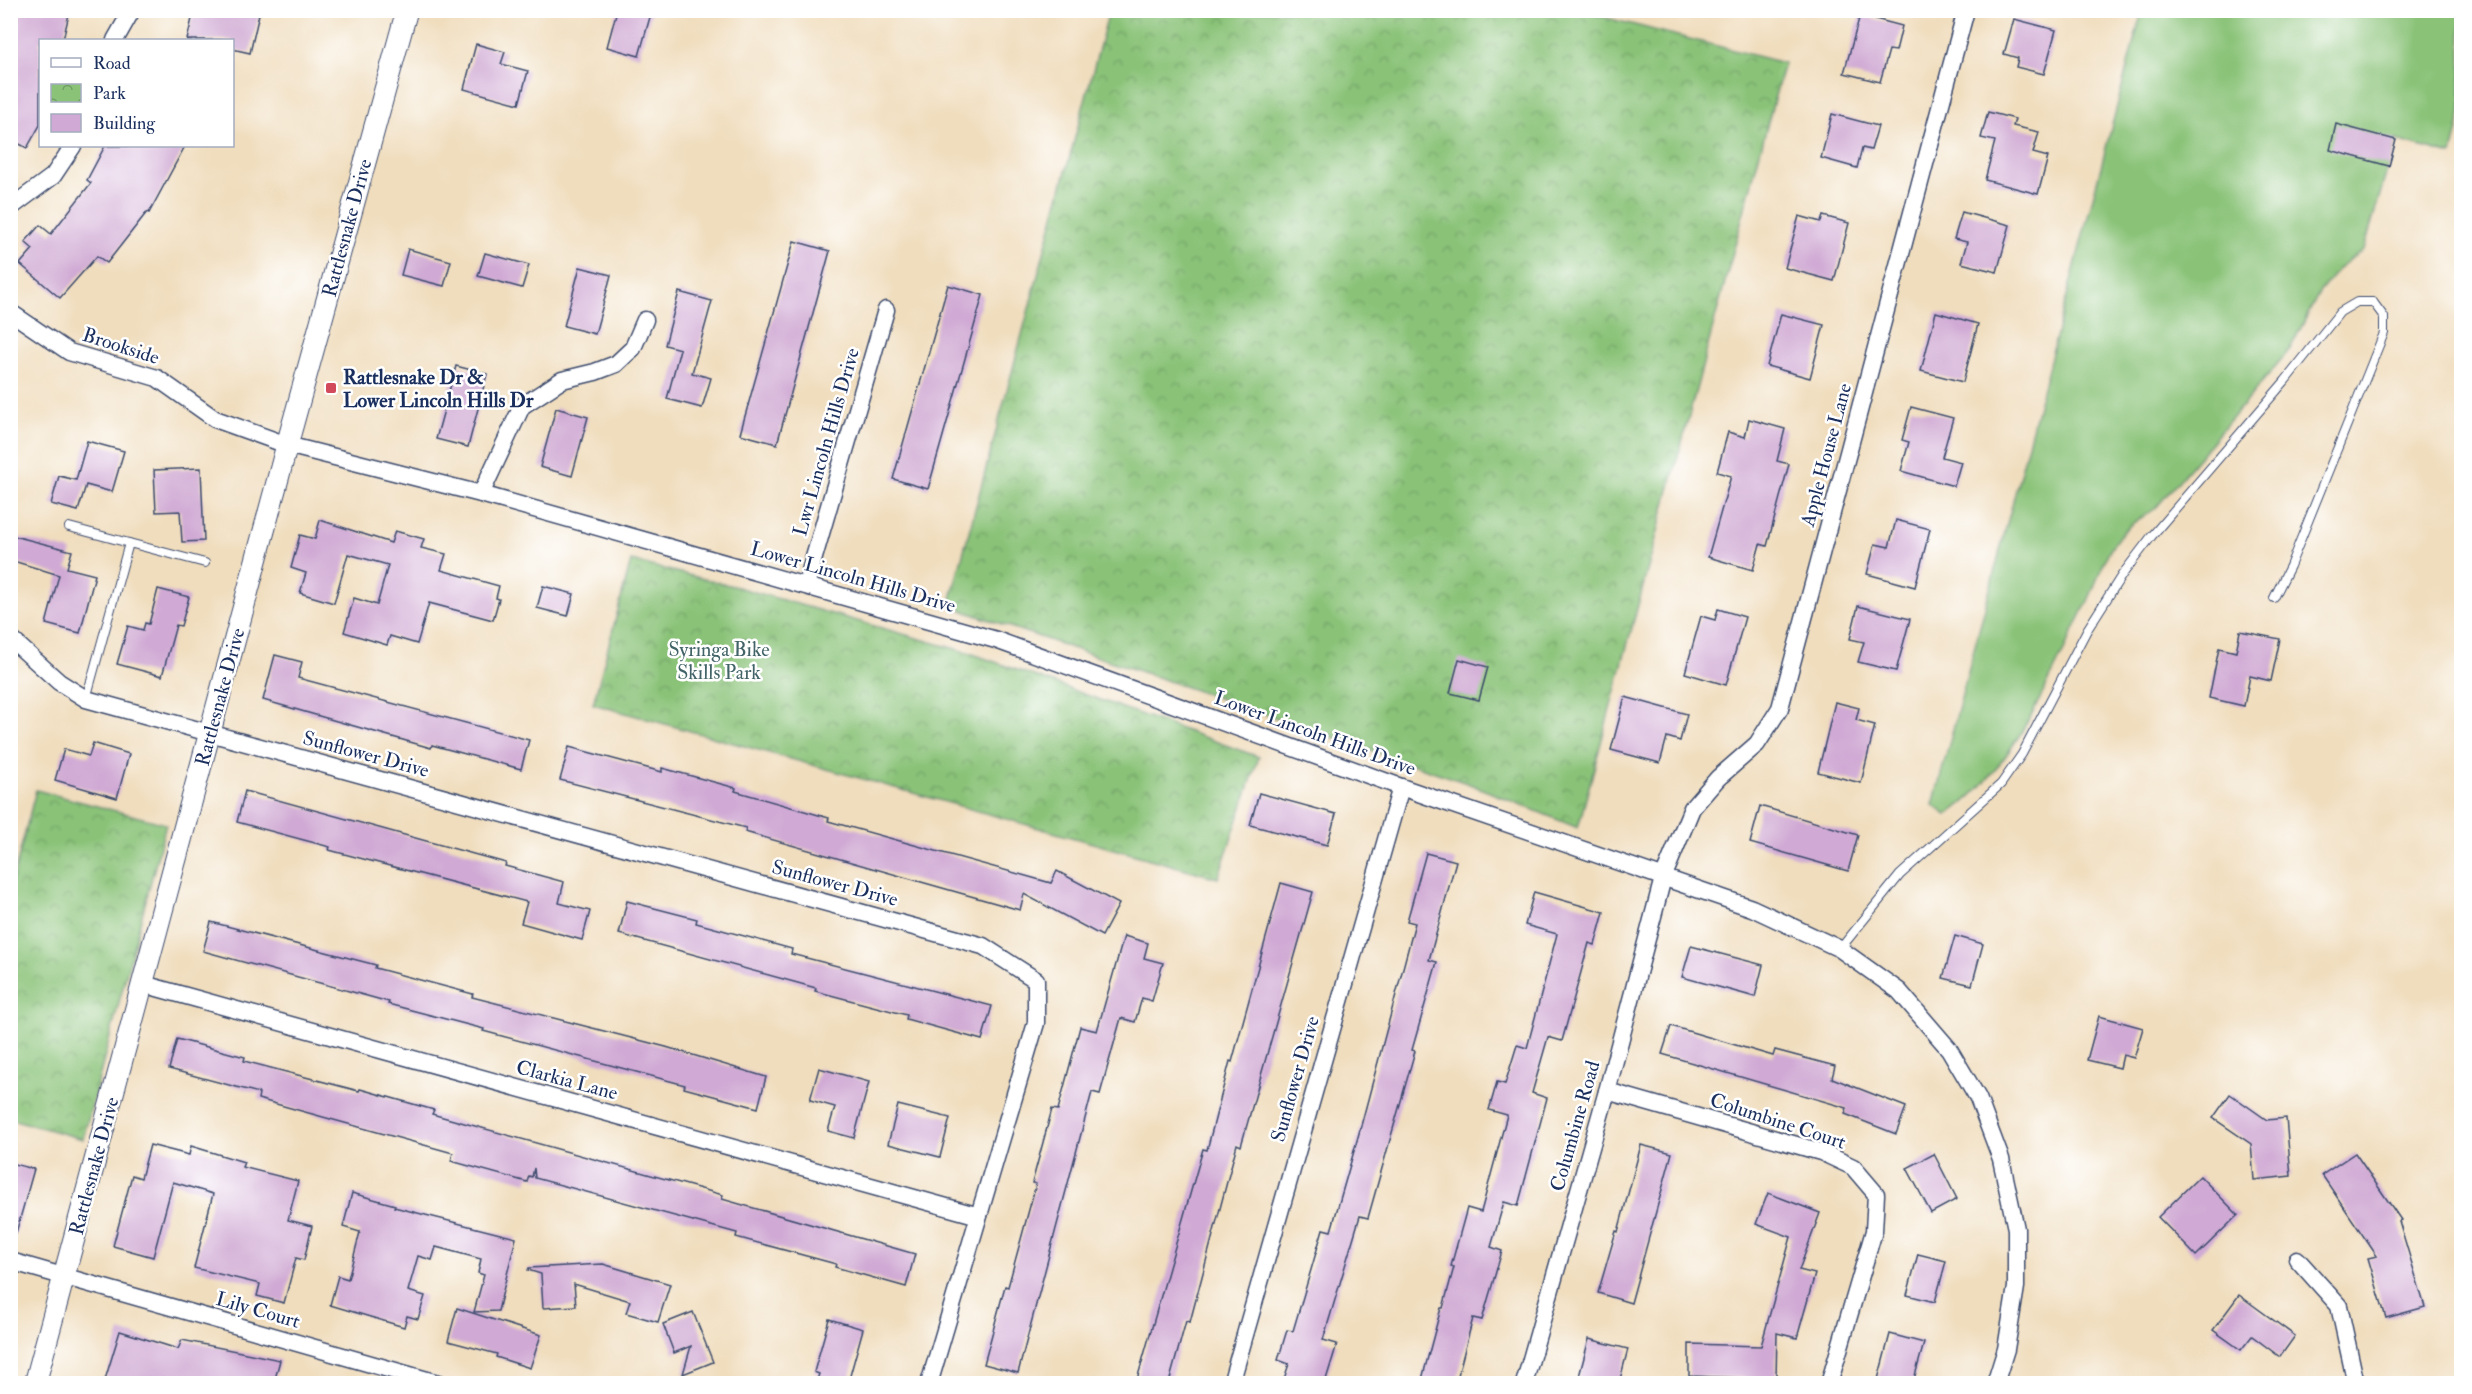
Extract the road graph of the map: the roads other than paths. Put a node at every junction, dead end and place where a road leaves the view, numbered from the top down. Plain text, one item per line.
1 (132, 10) edge
2 (406, 10) edge
3 (1966, 10) edge
4 (117, 39) edge
5 (72, 147) edge
6 (10, 208) edge
7 (886, 310) dead end
8 (10, 312) edge
9 (645, 320) dead end
10 (287, 445) junction
11 (481, 494) junction
12 (69, 527) dead end
13 (129, 543) junction
14 (205, 563) dead end
15 (806, 585) junction
16 (2274, 598) dead end
17 (10, 638) edge
18 (86, 699) junction
19 (210, 733) junction
20 (1401, 787) junction
21 (1663, 878) junction
22 (1840, 949) junction
23 (143, 984) junction
24 (1607, 1091) junction
25 (979, 1216) junction
26 (2297, 1259) dead end
27 (10, 1261) edge
28 (64, 1277) junction
29 (35, 1383) edge
30 (441, 1383) edge
31 (929, 1383) edge
32 (1231, 1383) edge
33 (1524, 1383) edge
34 (1829, 1383) edge
35 (1995, 1383) edge
36 (2356, 1383) edge

1 - 4 street
2 - 10 street, Rattlesnake Drive
3 - 21 street, Apple House Lane
5 - 6 street
7 - 15 street, Lwr Lincoln Hills Drive
8 - 10 street, Brookside
9 - 11 street
10 - 11 street, Lower Lincoln Hills Drive
10 - 19 street, Rattlesnake Drive
11 - 15 street, Lower Lincoln Hills Drive
12 - 13 lane
13 - 14 lane
13 - 18 lane
15 - 20 street, Lower Lincoln Hills Drive
16 - 22 lane
17 - 18 street
18 - 19 street
19 - 23 street, Rattlesnake Drive
19 - 25 street, Sunflower Drive
20 - 21 street, Lower Lincoln Hills Drive
20 - 32 street, Sunflower Drive
21 - 22 street, Lower Lincoln Hills Drive
21 - 24 street, Columbine Road
22 - 35 street, Lower Lincoln Hills Drive
23 - 25 street, Clarkia Lane
23 - 28 street, Rattlesnake Drive
24 - 33 street, Columbine Road
24 - 34 street, Columbine Court
25 - 31 street, Sunflower Drive
26 - 36 street
27 - 28 street, Lily Court
28 - 29 street, Rattlesnake Drive
28 - 30 street, Lily Court

